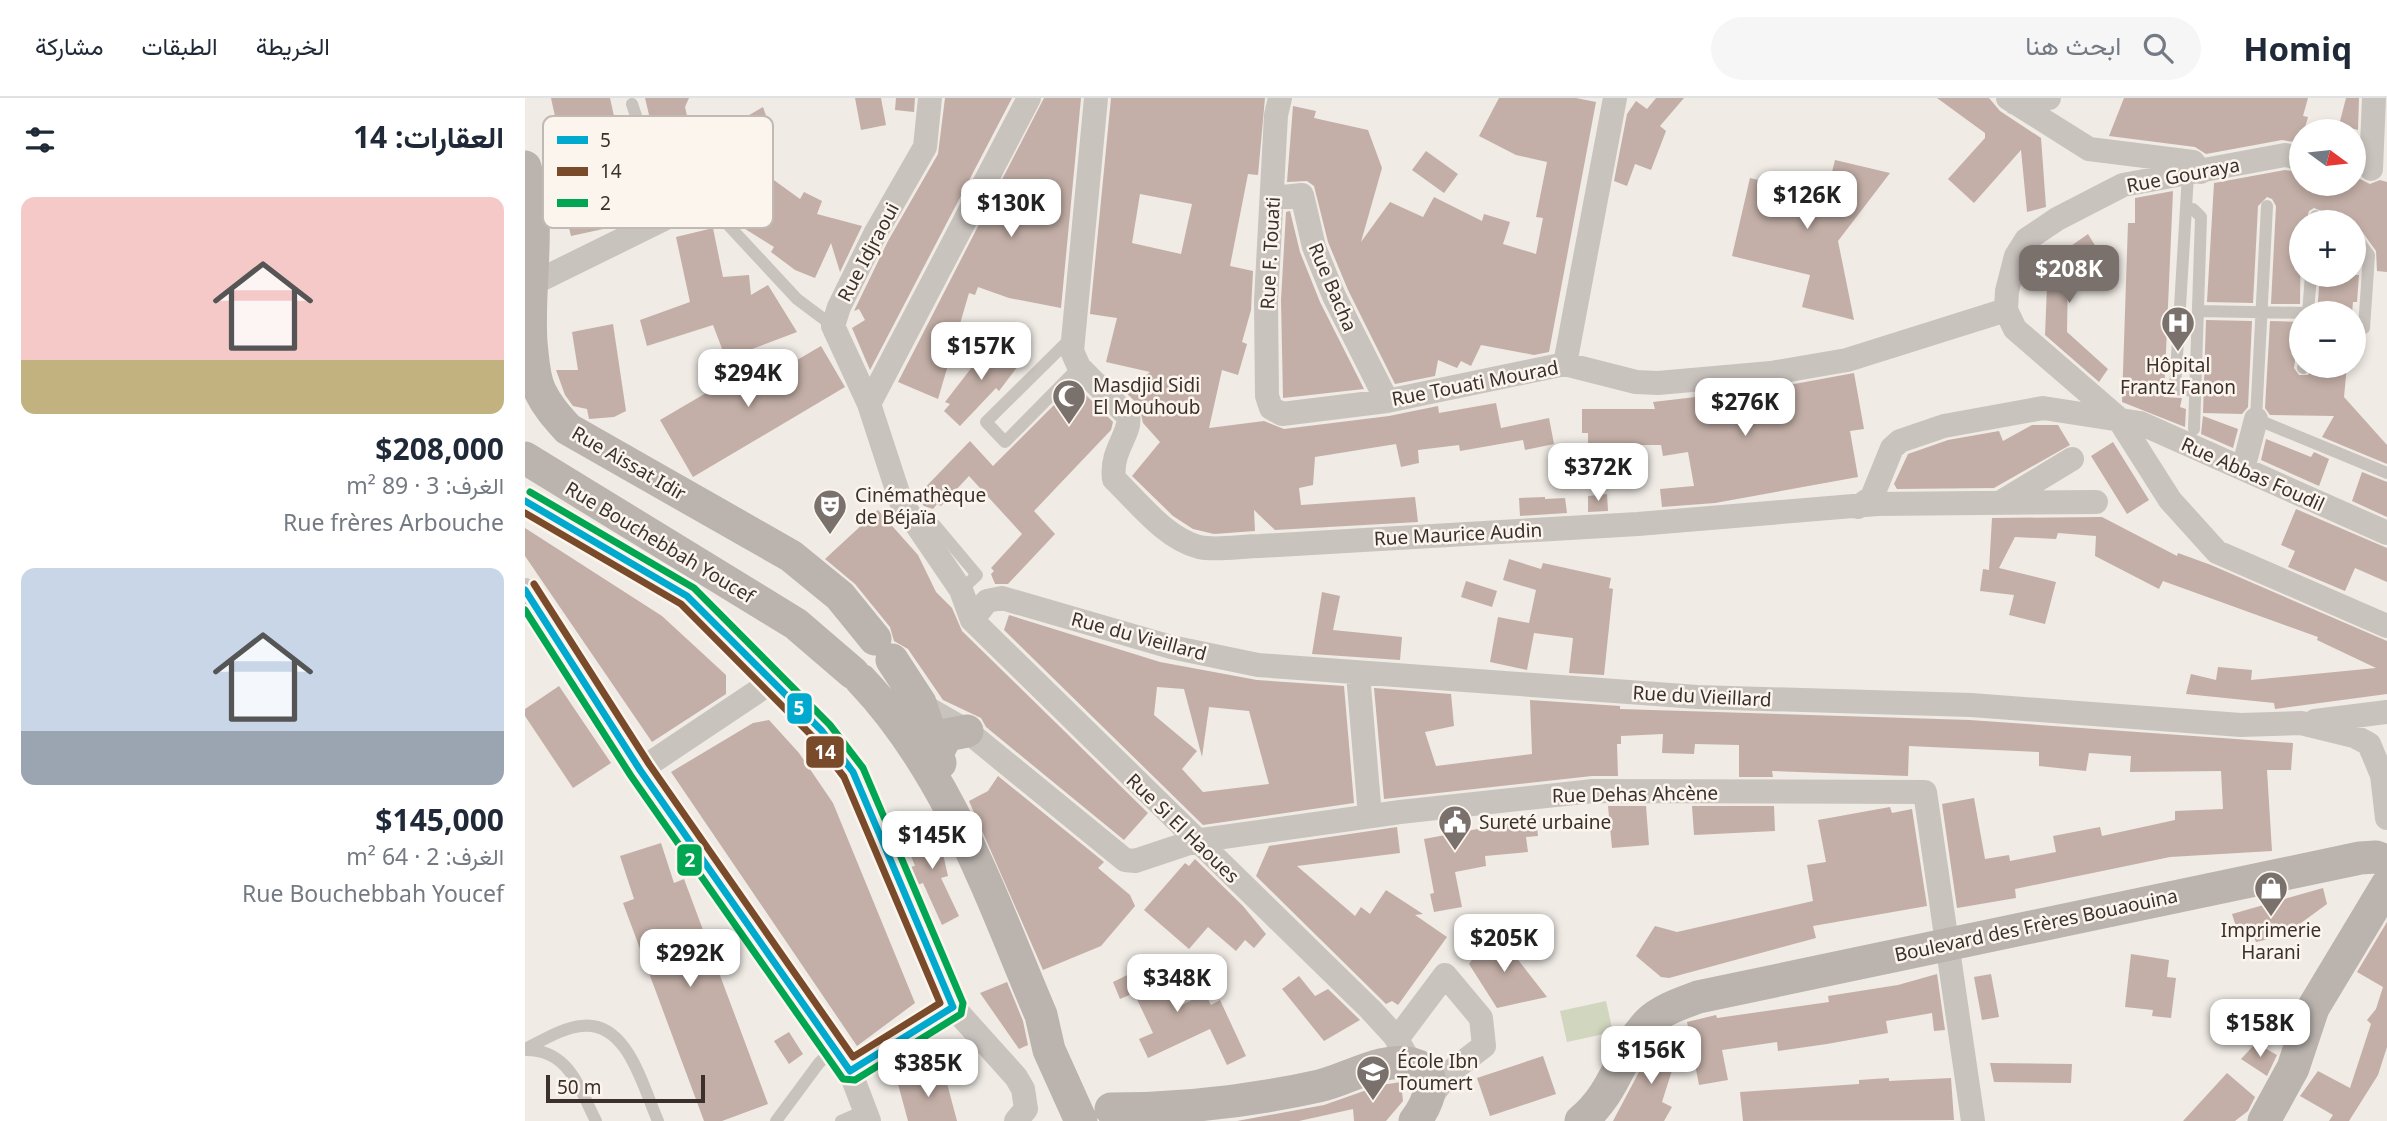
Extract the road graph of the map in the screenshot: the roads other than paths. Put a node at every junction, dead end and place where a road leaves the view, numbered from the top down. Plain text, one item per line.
1 (930, 98) edge
2 (1029, 98) edge
3 (1096, 98) edge
4 (1280, 98) edge
5 (1615, 98) edge
6 (2049, 98) edge
7 (2374, 98) edge
8 (2012, 101) edge
9 (632, 104) dead end
10 (636, 116) edge
11 (2289, 156) edge
12 (525, 167) edge
13 (2371, 169) edge
14 (2195, 174) junction
15 (1272, 198) junction
16 (2267, 206) dead end
17 (2186, 209) junction
18 (646, 228) edge
19 (730, 228) edge
20 (2366, 251) edge
21 (530, 285) junction
22 (2366, 301) edge
23 (2006, 310) junction
24 (2199, 311) junction
25 (2261, 312) junction
26 (2289, 313) edge
27 (833, 326) junction
28 (1072, 337) junction
29 (1565, 364) junction
30 (1079, 367) junction
31 (2073, 381) junction
32 (2196, 391) junction
33 (1387, 401) junction
34 (869, 404) junction
35 (1272, 408) joint
36 (2066, 411) junction
37 (2118, 418) junction
38 (2256, 419) junction
39 (2194, 429) dead end
40 (525, 458) edge
41 (2072, 459) dead end
42 (2243, 469) junction
43 (2387, 473) edge
44 (525, 501) edge
45 (2000, 502) junction
46 (2096, 502) dead end
47 (1858, 507) junction
48 (2387, 533) edge
49 (802, 565) junction
50 (525, 590) edge
51 (765, 606) junction
52 (972, 620) junction
53 (2387, 626) edge
54 (864, 657) junction
55 (1358, 674) junction
56 (773, 681) junction
57 (920, 702) junction
58 (2387, 712) edge
59 (2301, 723) junction
60 (967, 731) junction
61 (937, 753) junction
62 (640, 771) junction
63 (950, 803) junction
64 (2387, 806) edge
65 (1370, 816) junction
66 (2387, 818) edge
67 (1195, 841) junction
68 (2384, 858) edge
69 (1948, 943) junction
70 (953, 1007) junction
71 (525, 1049) edge
72 (834, 1049) junction
73 (1404, 1051) junction
74 (850, 1071) junction
75 (1422, 1110) edge
76 (867, 1116) edge
77 (1122, 1116) edge
78 (2261, 1116) edge
79 (596, 1121) edge
80 (658, 1121) edge
81 (776, 1121) edge
82 (841, 1121) edge
83 (1016, 1121) edge
84 (1581, 1121) edge
85 (1973, 1121) edge

1 - 27 street, Rue Idjraoui
2 - 34 street
3 - 28 street
4 - 15 street, Rue F. Touati
5 - 29 street
6 - 8 street
7 - 13 street
8 - 14 street
9 - 10 lane
11 - 14 street, Rue Gouraya
12 - 21 main road, Rue Aissat Idir
14 - 17 lane
14 - 23 street, Rue Gouraya
15 - 33 street, Rue Bacha
15 - 35 street, Rue F. Touati
16 - 25 lane
17 - 24 lane
17 - 32 lane
18 - 21 street
19 - 27 lane
20 - 22 lane
21 - 49 main road, Rue Aissat Idir
23 - 29 street, Rue Touati Mourad
23 - 31 street
24 - 25 lane
24 - 32 lane
25 - 26 lane
25 - 38 lane
27 - 34 street, Rue Idjraoui
28 - 30 street
28 - 30 lane
29 - 33 street, Rue Touati Mourad
30 - 47 street, Rue Maurice Audin
31 - 36 street
31 - 37 street
32 - 39 lane
33 - 35 street, Rue Touati Mourad
34 - 52 street, Rue Si El Haoues
36 - 37 street
36 - 47 street
37 - 42 street, Rue Abbas Foudil
37 - 53 street
38 - 42 street
38 - 43 lane
40 - 51 main road, Rue Bouchebbah Youcef
41 - 45 street
42 - 48 street, Rue Abbas Foudil
44 - 56 street
45 - 46 street
45 - 47 street
49 - 51 main road
49 - 54 main road, Rue Aissat Idir
50 - 62 street
51 - 54 main road, Rue Bouchebbah Youcef
52 - 55 street, Rue du Vieillard
52 - 67 street, Rue Si El Haoues
54 - 57 main road, Rue Bouchebbah Youcef
54 - 63 main road, Rue Bouchebbah Youcef
55 - 59 street, Rue du Vieillard
55 - 65 street
56 - 62 street
56 - 70 street
57 - 60 street, Rue Dehas Ahcène
57 - 61 main road, Rue Bouchebbah Youcef
58 - 59 street
59 - 64 street, Rue du Vieillard
60 - 61 main road
60 - 67 street, Rue Dehas Ahcène
61 - 63 main road, Rue Bouchebbah Youcef
62 - 72 street
63 - 77 main road, Rue Bouchebbah Youcef
64 - 66 street, Rue du Vieillard
65 - 67 street, Rue Dehas Ahcène
65 - 69 street, Rue Dehas Ahcène
67 - 73 street, Rue Si El Haoues
68 - 69 main road, Boulevard des Frères Bouaouina
68 - 78 main road
69 - 84 main road, Boulevard des Frères Bouaouina
69 - 85 street
70 - 74 street
70 - 83 street
71 - 79 lane
71 - 80 lane
72 - 74 street
72 - 81 lane
73 - 75 main road
73 - 75 street
73 - 77 main road
74 - 76 street
76 - 82 lane

